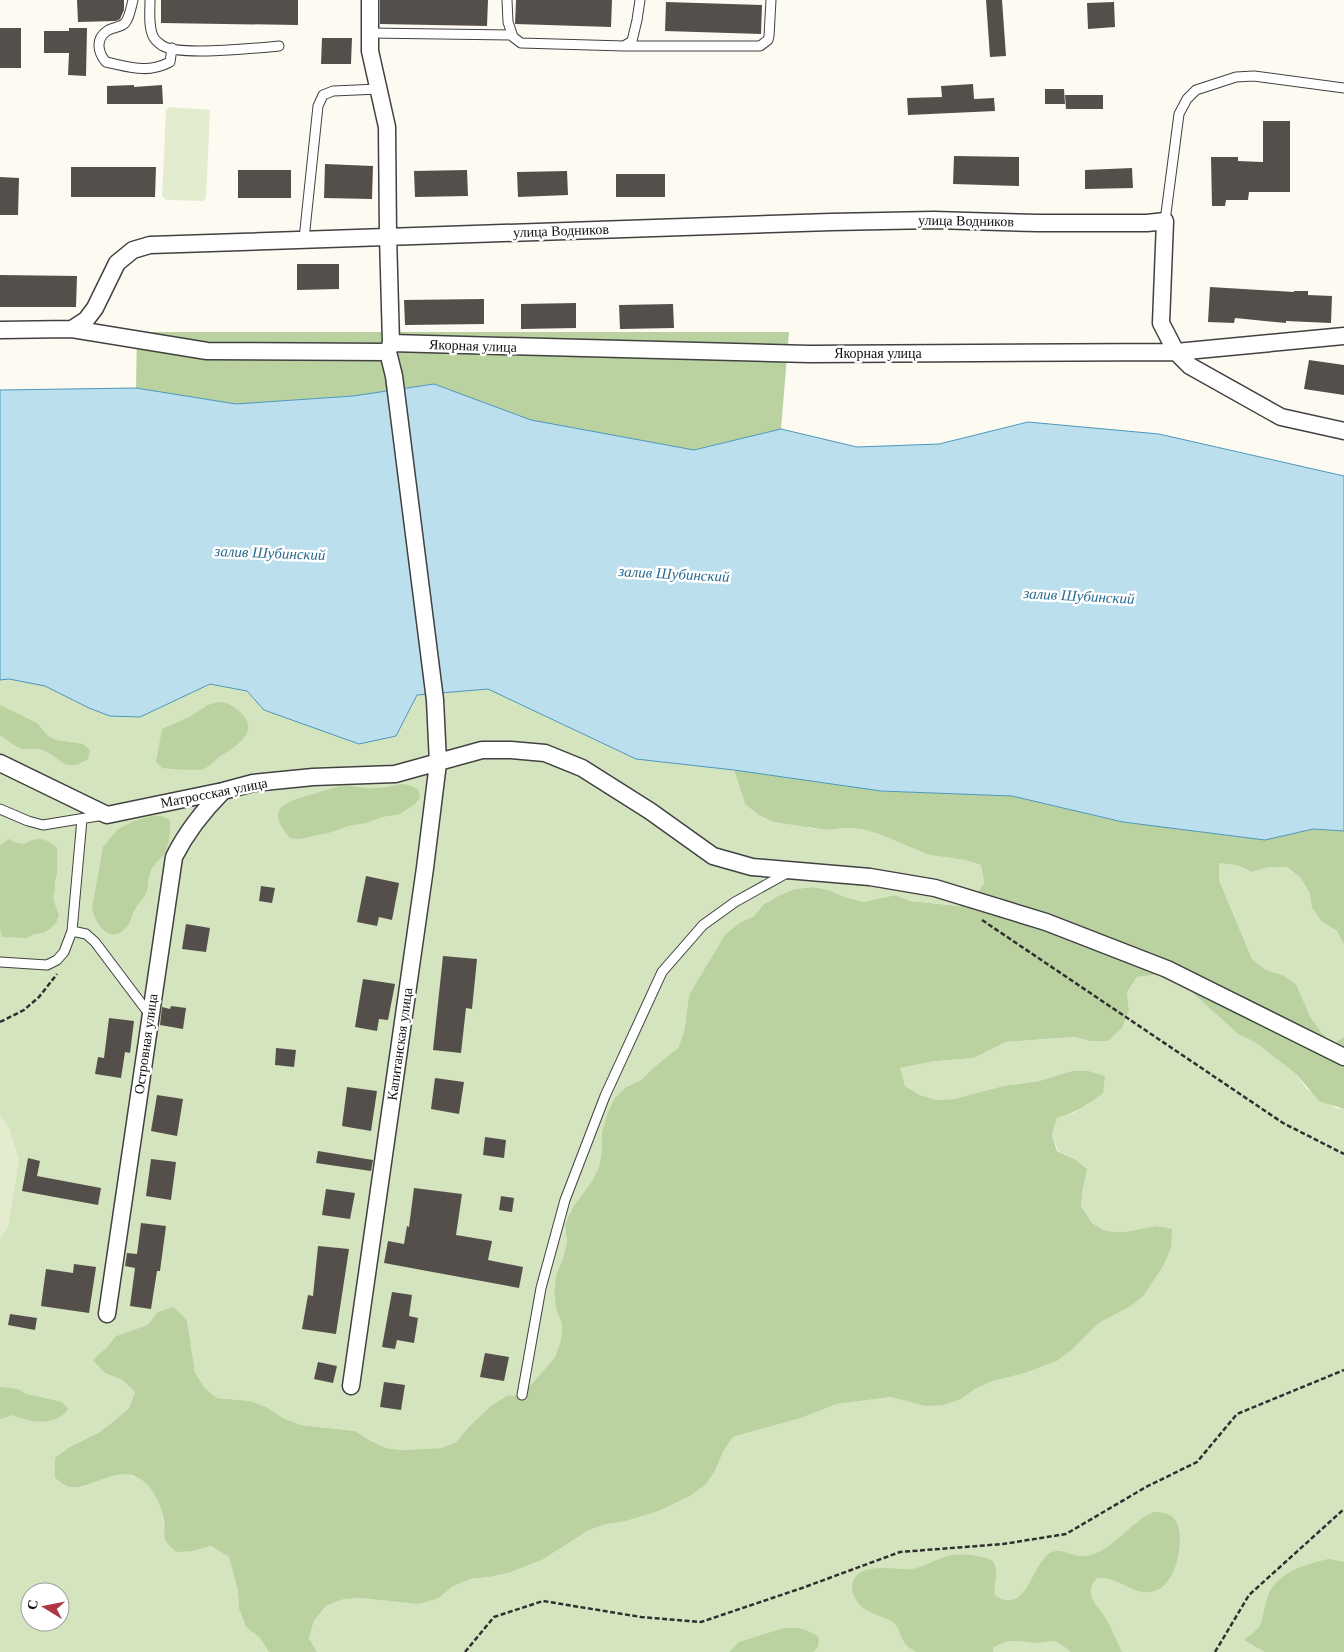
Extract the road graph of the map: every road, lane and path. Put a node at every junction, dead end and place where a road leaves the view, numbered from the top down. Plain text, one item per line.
1 (133, 0) edge
2 (150, 0) edge
3 (370, 0) edge
4 (507, 0) edge
5 (640, 0) edge
6 (771, 0) edge
7 (370, 32) junction
8 (512, 35) junction
9 (279, 46) dead end
10 (624, 46) junction
11 (172, 48) junction
12 (1344, 88) edge
13 (378, 89) junction
14 (1166, 220) junction
15 (388, 236) junction
16 (304, 239) junction
17 (0, 330) edge
18 (72, 330) junction
19 (1344, 336) edge
20 (390, 347) junction
21 (1176, 352) junction
22 (1344, 431) edge
23 (438, 762) junction
24 (0, 763) edge
25 (224, 791) junction
26 (0, 809) edge
27 (107, 815) junction
28 (82, 819) junction
29 (789, 871) junction
30 (976, 916) dead end
31 (72, 931) junction
32 (64, 952) junction
33 (0, 962) edge
34 (150, 1015) junction
35 (0, 1022) edge
36 (1344, 1057) edge
37 (1344, 1154) edge
38 (107, 1314) dead end
39 (1344, 1370) edge
40 (351, 1386) dead end
41 (522, 1395) dead end
42 (1344, 1510) edge
43 (465, 1652) edge
44 (1215, 1652) edge

1 - 11 lane
2 - 11 lane
3 - 7 street, Капитанская улица
4 - 8 lane
5 - 10 lane
6 - 10 lane
7 - 8 lane
7 - 13 street, Капитанская улица
8 - 10 lane
9 - 11 lane
12 - 14 lane
13 - 15 street, Капитанская улица
13 - 16 lane
14 - 15 street, улица Водников
14 - 21 street
15 - 16 street, улица Водников
15 - 20 street, Капитанская улица
16 - 18 street, улица Водников
17 - 18 street
18 - 20 street, Якорная улица
19 - 21 street, Якорная улица
20 - 21 street, Якорная улица
20 - 23 street, Капитанская улица
21 - 22 street
23 - 25 street, Матросская улица
23 - 29 street, Матросская улица
23 - 40 street, Капитанская улица
24 - 27 street
25 - 27 street, Матросская улица
25 - 34 street, Островная улица
26 - 28 lane
27 - 28 lane
28 - 31 lane
29 - 36 street, Матросская улица
29 - 41 lane
30 - 37 path
31 - 32 lane
31 - 34 lane
32 - 33 lane
32 - 35 path
34 - 38 street, Островная улица
39 - 43 path
42 - 44 path

